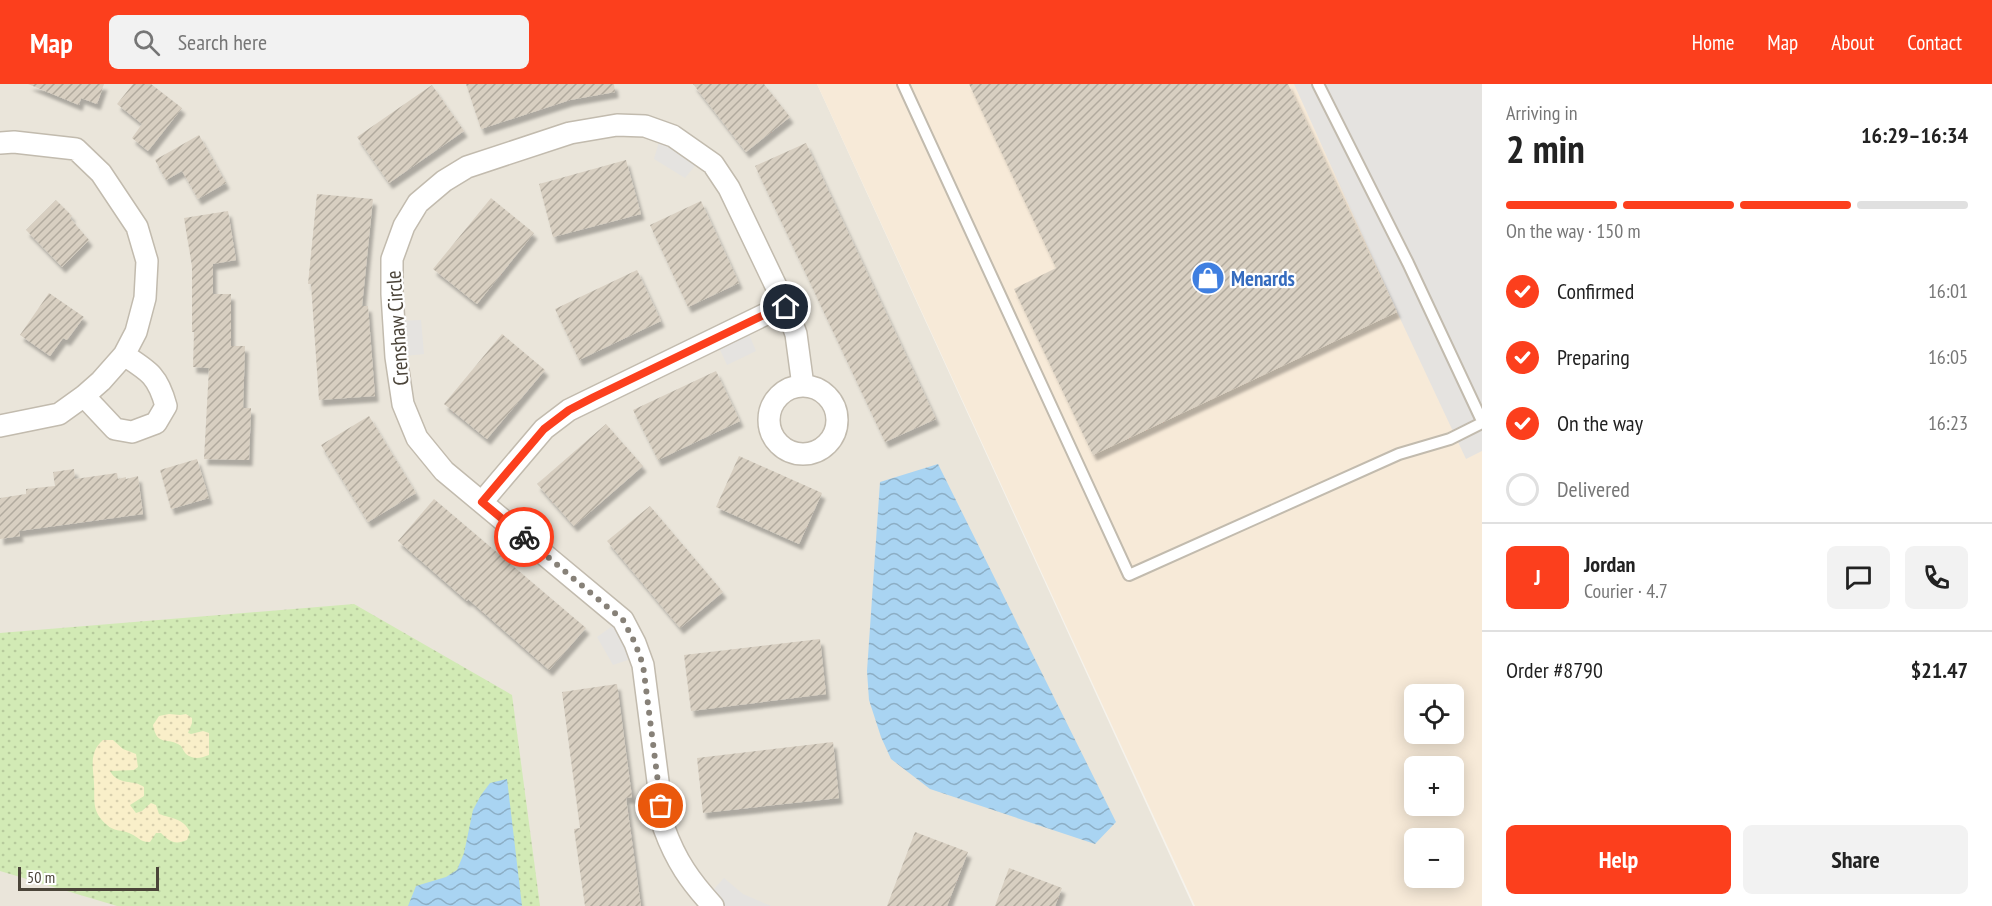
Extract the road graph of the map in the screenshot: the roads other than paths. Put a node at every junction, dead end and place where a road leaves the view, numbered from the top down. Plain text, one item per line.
1 (903, 84) edge
2 (1318, 84) edge
3 (0, 143) edge
4 (786, 307) junction
5 (124, 355) junction
6 (803, 386) dead end
7 (84, 396) junction
8 (1482, 422) edge
9 (0, 426) edge
10 (482, 502) junction
11 (713, 906) edge

1 - 8 lane
2 - 8 lane
3 - 5 street
4 - 6 street, Crenshaw Circle
4 - 10 street
4 - 10 street, Crenshaw Circle
5 - 7 street
5 - 7 street
7 - 9 street
10 - 11 street, Crenshaw Circle

